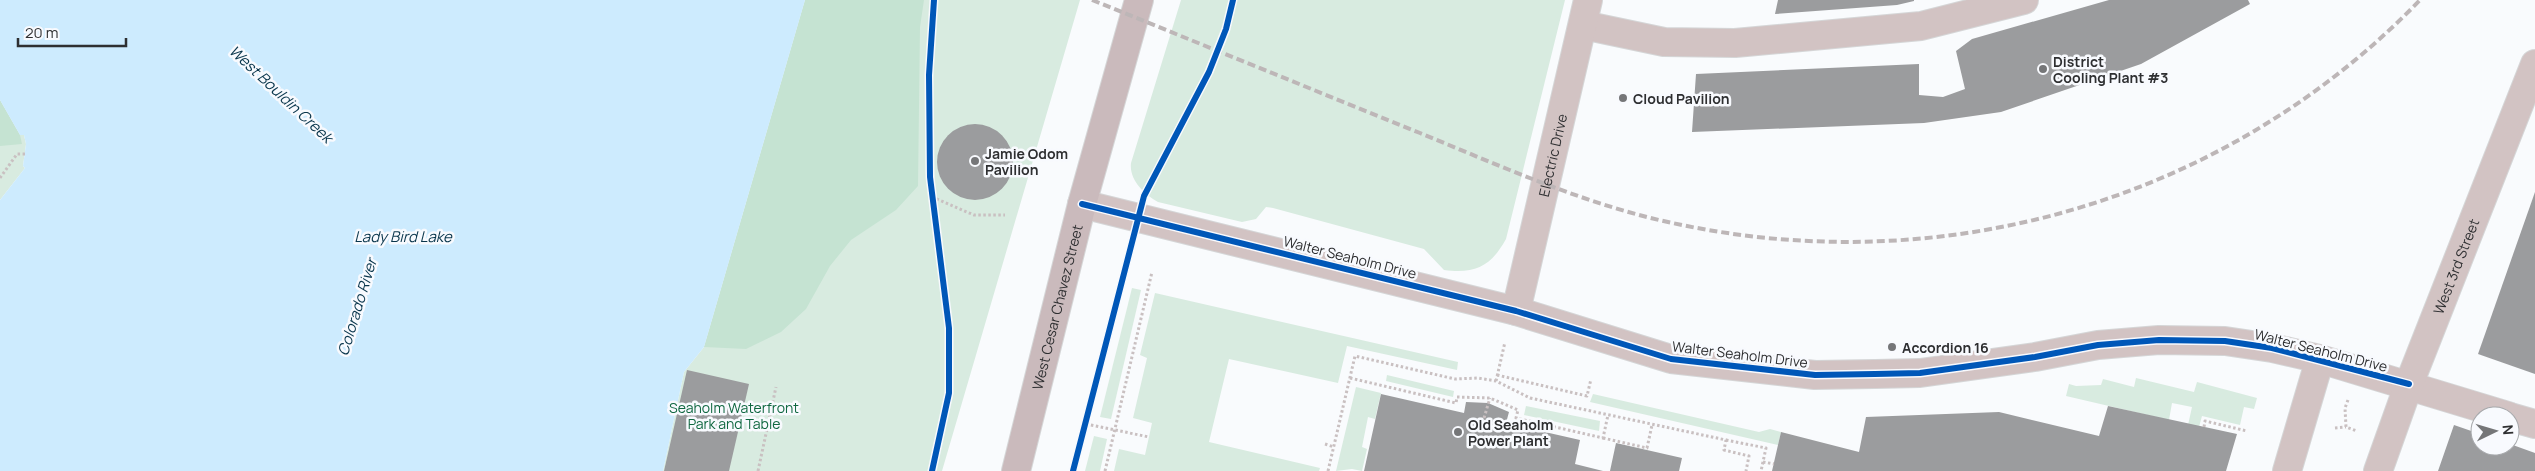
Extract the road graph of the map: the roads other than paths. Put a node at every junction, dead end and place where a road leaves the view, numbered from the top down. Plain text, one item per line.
1 (1139, 0) edge
2 (2024, 0) edge
3 (1586, 12) edge
4 (2535, 64) edge
5 (1082, 204) junction
6 (1516, 311) junction
7 (2320, 359) junction
8 (2409, 384) junction
9 (2478, 406) edge
10 (2520, 419) edge
11 (2535, 424) edge
12 (1016, 471) edge
13 (2287, 471) edge
14 (2378, 471) edge

1 - 5 main road, West Cesar Chavez Street
2 - 3 street
3 - 6 street, Electric Drive
4 - 8 street, West 3rd Street
5 - 6 street, Walter Seaholm Drive
5 - 12 main road, West Cesar Chavez Street
6 - 7 street, Walter Seaholm Drive
7 - 8 street, Walter Seaholm Drive
7 - 13 street
8 - 9 street, Walter Seaholm Drive
8 - 14 street, West 3rd Street
10 - 11 street, Walter Seaholm Drive

